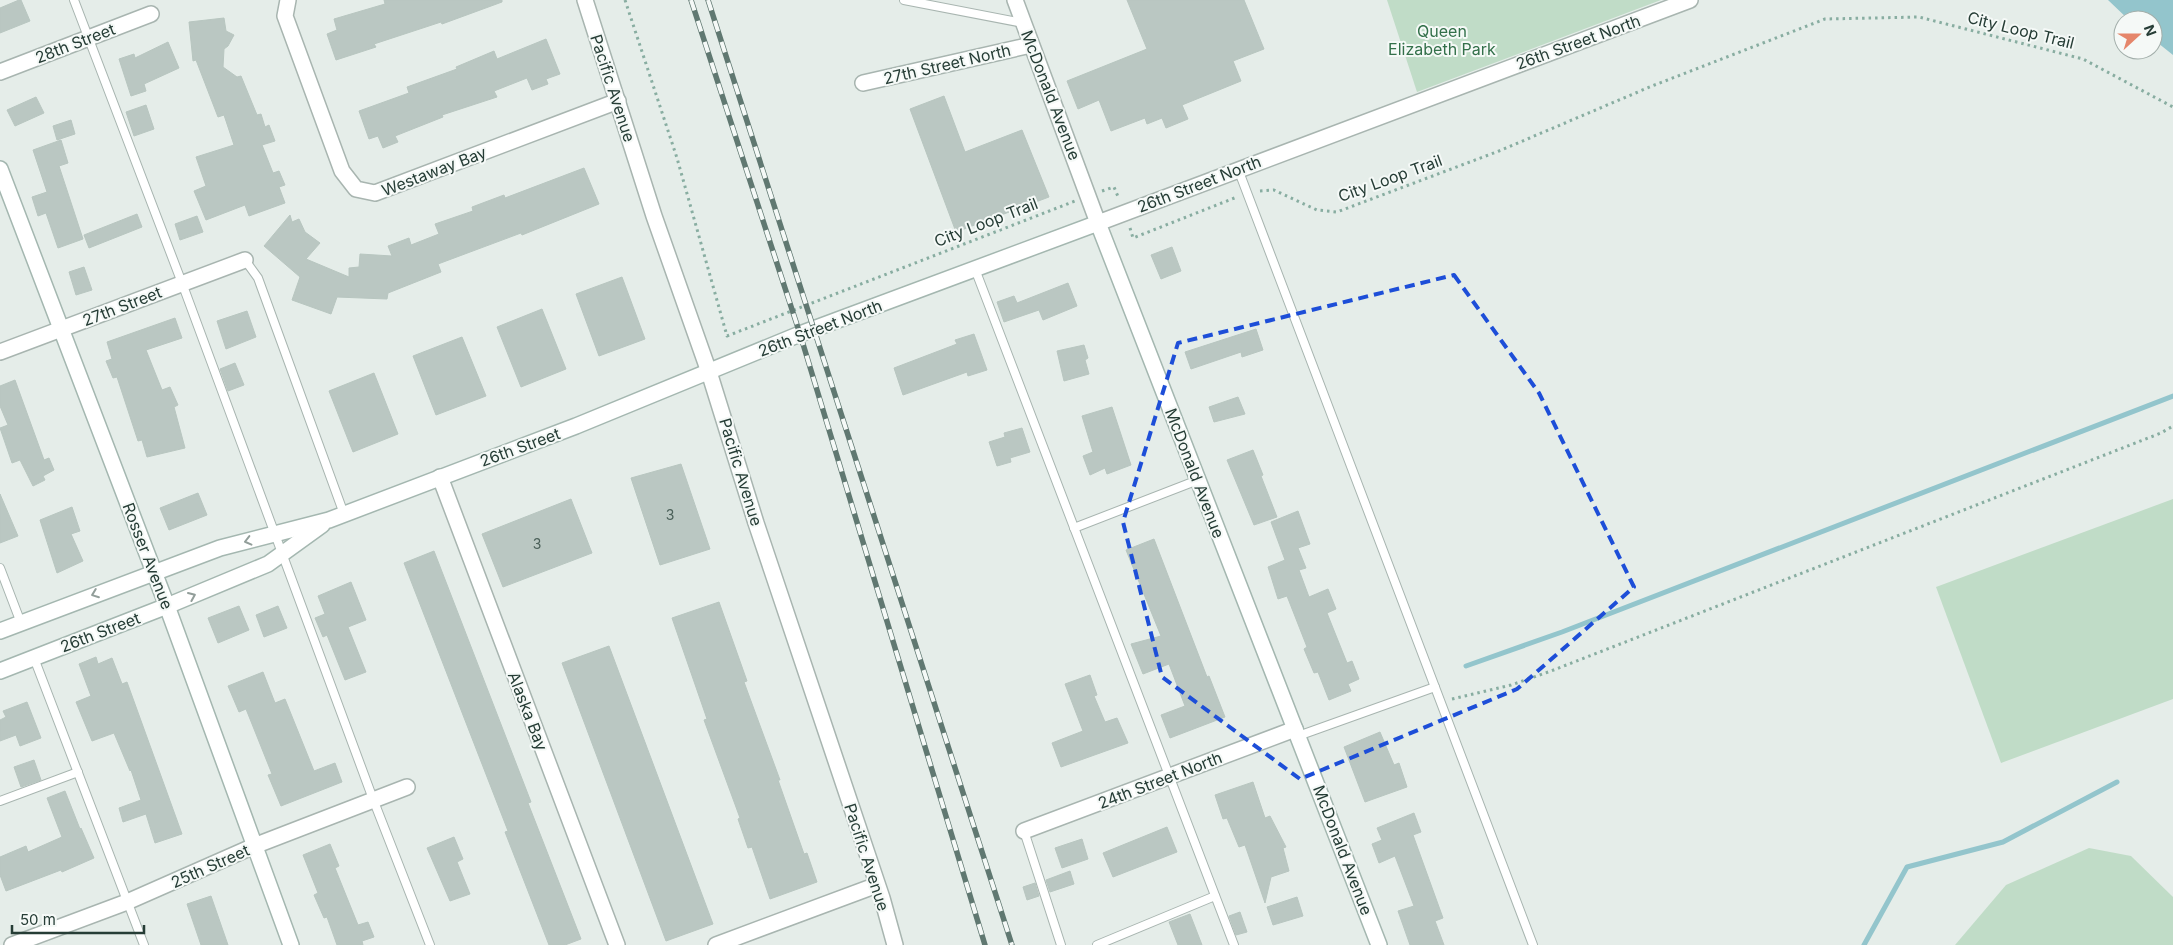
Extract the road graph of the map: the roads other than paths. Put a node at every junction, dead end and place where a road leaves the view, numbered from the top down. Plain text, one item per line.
1 (74, 0) edge
2 (288, 0) edge
3 (585, 0) edge
4 (904, 0) edge
5 (1015, 0) edge
6 (1690, 0) edge
7 (151, 14) dead end
8 (1023, 23) junction
9 (88, 38) junction
10 (1031, 45) junction
11 (0, 72) edge
12 (863, 83) dead end
13 (618, 102) junction
14 (1238, 169) junction
15 (0, 170) edge
16 (1098, 223) junction
17 (245, 260) joint
18 (975, 269) junction
19 (182, 283) junction
20 (62, 329) junction
21 (0, 352) edge
22 (709, 372) junction
23 (440, 477) junction
24 (1198, 480) junction
25 (344, 514) junction
26 (329, 520) junction
27 (1074, 528) junction
28 (274, 534) junction
29 (281, 554) junction
30 (0, 568) edge
31 (153, 572) junction
32 (167, 606) junction
33 (21, 623) junction
34 (0, 631) edge
35 (34, 658) junction
36 (0, 671) edge
37 (1435, 686) junction
38 (1297, 732) junction
39 (78, 772) junction
40 (1170, 776) junction
41 (407, 787) dead end
42 (373, 799) junction
43 (0, 801) edge
44 (1024, 831) joint
45 (254, 846) junction
46 (877, 885) junction
47 (1215, 896) junction
48 (128, 902) junction
49 (12, 945) edge
50 (144, 945) edge
51 (291, 945) edge
52 (430, 945) edge
53 (617, 945) edge
54 (716, 945) edge
55 (895, 945) edge
56 (1061, 945) edge
57 (1097, 945) edge
58 (1234, 945) edge
59 (1379, 945) edge
60 (1533, 945) edge

1 - 9 lane
2 - 13 street, Westaway Bay
3 - 13 street, Pacific Avenue
4 - 8 lane
5 - 8 street, McDonald Avenue
6 - 14 street, 26th Street North
7 - 9 street, 28th Street
8 - 10 street, McDonald Avenue
9 - 11 street, 28th Street
9 - 19 lane
10 - 12 street, 27th Street North
10 - 16 street, McDonald Avenue
13 - 22 street, Pacific Avenue
14 - 16 street, 26th Street North
14 - 37 lane
15 - 20 street, Rosser Avenue
16 - 18 street, 26th Street North
16 - 24 street, McDonald Avenue
17 - 19 street, 27th Street
17 - 25 lane
18 - 22 street, 26th Street North
18 - 27 lane
19 - 20 street, 27th Street
19 - 28 lane
20 - 21 street, 27th Street
20 - 31 street, Rosser Avenue
22 - 23 street, 26th Street
22 - 46 street, Pacific Avenue
23 - 25 street, 26th Street
23 - 53 street, Alaska Bay
24 - 27 lane
24 - 38 street, McDonald Avenue
25 - 26 street, 26th Street
26 - 28 street, 26th Street
26 - 29 street, 26th Street
27 - 40 lane
28 - 29 lane
28 -> 31 street, 26th Street
32 -> 29 street, 26th Street
29 - 42 lane
30 - 33 lane
31 - 32 street, Rosser Avenue
31 -> 33 street, 26th Street
32 - 35 street, 26th Street
32 - 45 street, Rosser Avenue
33 - 34 street, 26th Street
35 - 36 street, 26th Street
35 - 39 lane
37 - 38 lane
37 - 60 lane
38 - 40 street, 24th Street North
38 - 59 street, McDonald Avenue
39 - 43 lane
39 - 48 lane
40 - 44 street, 24th Street North
40 - 47 lane
41 - 42 street, 25th Street
42 - 45 street, 25th Street
42 - 52 lane
44 - 56 lane
45 - 48 street, 25th Street
45 - 51 street, Rosser Avenue
46 - 54 street
46 - 55 street, Pacific Avenue
47 - 57 lane
47 - 58 lane
48 - 49 street, 25th Street
48 - 50 lane

